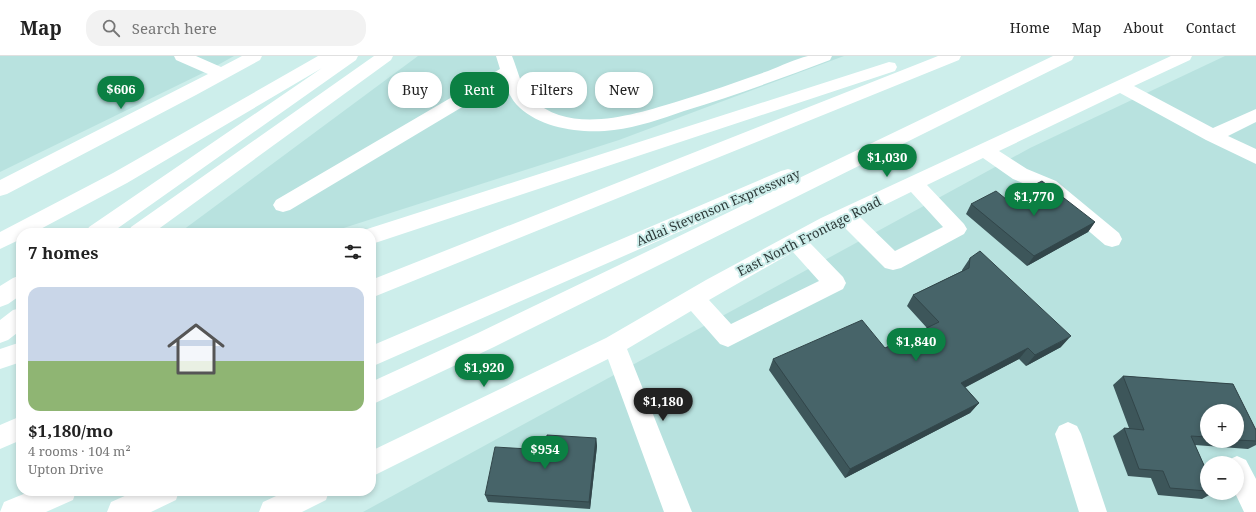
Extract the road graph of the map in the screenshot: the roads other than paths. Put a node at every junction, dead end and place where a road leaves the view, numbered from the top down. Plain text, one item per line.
1 (182, 56) edge
2 (254, 56) edge
3 (330, 56) edge
4 (350, 56) edge
5 (385, 56) edge
6 (824, 56) edge
7 (923, 56) edge
8 (953, 56) edge
9 (1066, 56) edge
10 (1184, 56) edge
11 (507, 64) edge
12 (220, 74) junction
13 (1120, 86) junction
14 (1256, 115) edge
15 (1213, 136) junction
16 (984, 150) junction
17 (1256, 157) edge
18 (914, 183) junction
19 (0, 189) edge
20 (283, 205) dead end
21 (845, 215) junction
22 (25, 228) edge
23 (103, 228) edge
24 (145, 228) edge
25 (16, 233) edge
26 (376, 234) edge
27 (1112, 239) dead end
28 (0, 241) edge
29 (796, 241) junction
30 (376, 286) edge
31 (16, 287) edge
32 (0, 298) edge
33 (693, 298) junction
34 (16, 322) edge
35 (0, 333) edge
36 (614, 345) junction
37 (16, 354) edge
38 (376, 355) edge
39 (0, 359) edge
40 (376, 392) edge
41 (16, 430) edge
42 (1068, 434) dead end
43 (0, 437) edge
44 (376, 462) edge
45 (1244, 483) edge
46 (51, 496) edge
47 (155, 496) edge
48 (306, 496) edge
49 (1256, 508) edge
50 (14, 512) edge
51 (121, 512) edge
52 (273, 512) edge
53 (678, 512) edge
54 (1093, 512) edge

1 - 12 main road
2 - 12 main road
3 - 22 main road
4 - 23 main road
5 - 24 main road
6 - 11 main road
7 - 26 main road
8 - 30 main road
9 - 38 main road, Adlai Stevenson Expressway
9 - 40 main road
10 - 13 main road, East North Frontage Road
11 - 20 main road
12 - 19 main road
13 - 15 main road
13 - 16 main road, East North Frontage Road
14 - 15 main road
15 - 17 main road
16 - 18 main road, East North Frontage Road
16 - 27 main road
18 - 21 main road, East North Frontage Road
18 - 21 main road
21 - 29 main road, East North Frontage Road
25 - 28 main road
29 - 33 main road, East North Frontage Road
29 - 33 main road
31 - 32 main road
33 - 36 main road, East North Frontage Road
34 - 35 main road
36 - 44 main road, East North Frontage Road
36 - 53 main road
37 - 39 main road
41 - 43 main road
42 - 54 main road
45 - 49 main road
46 - 50 main road
47 - 51 main road
48 - 52 main road

